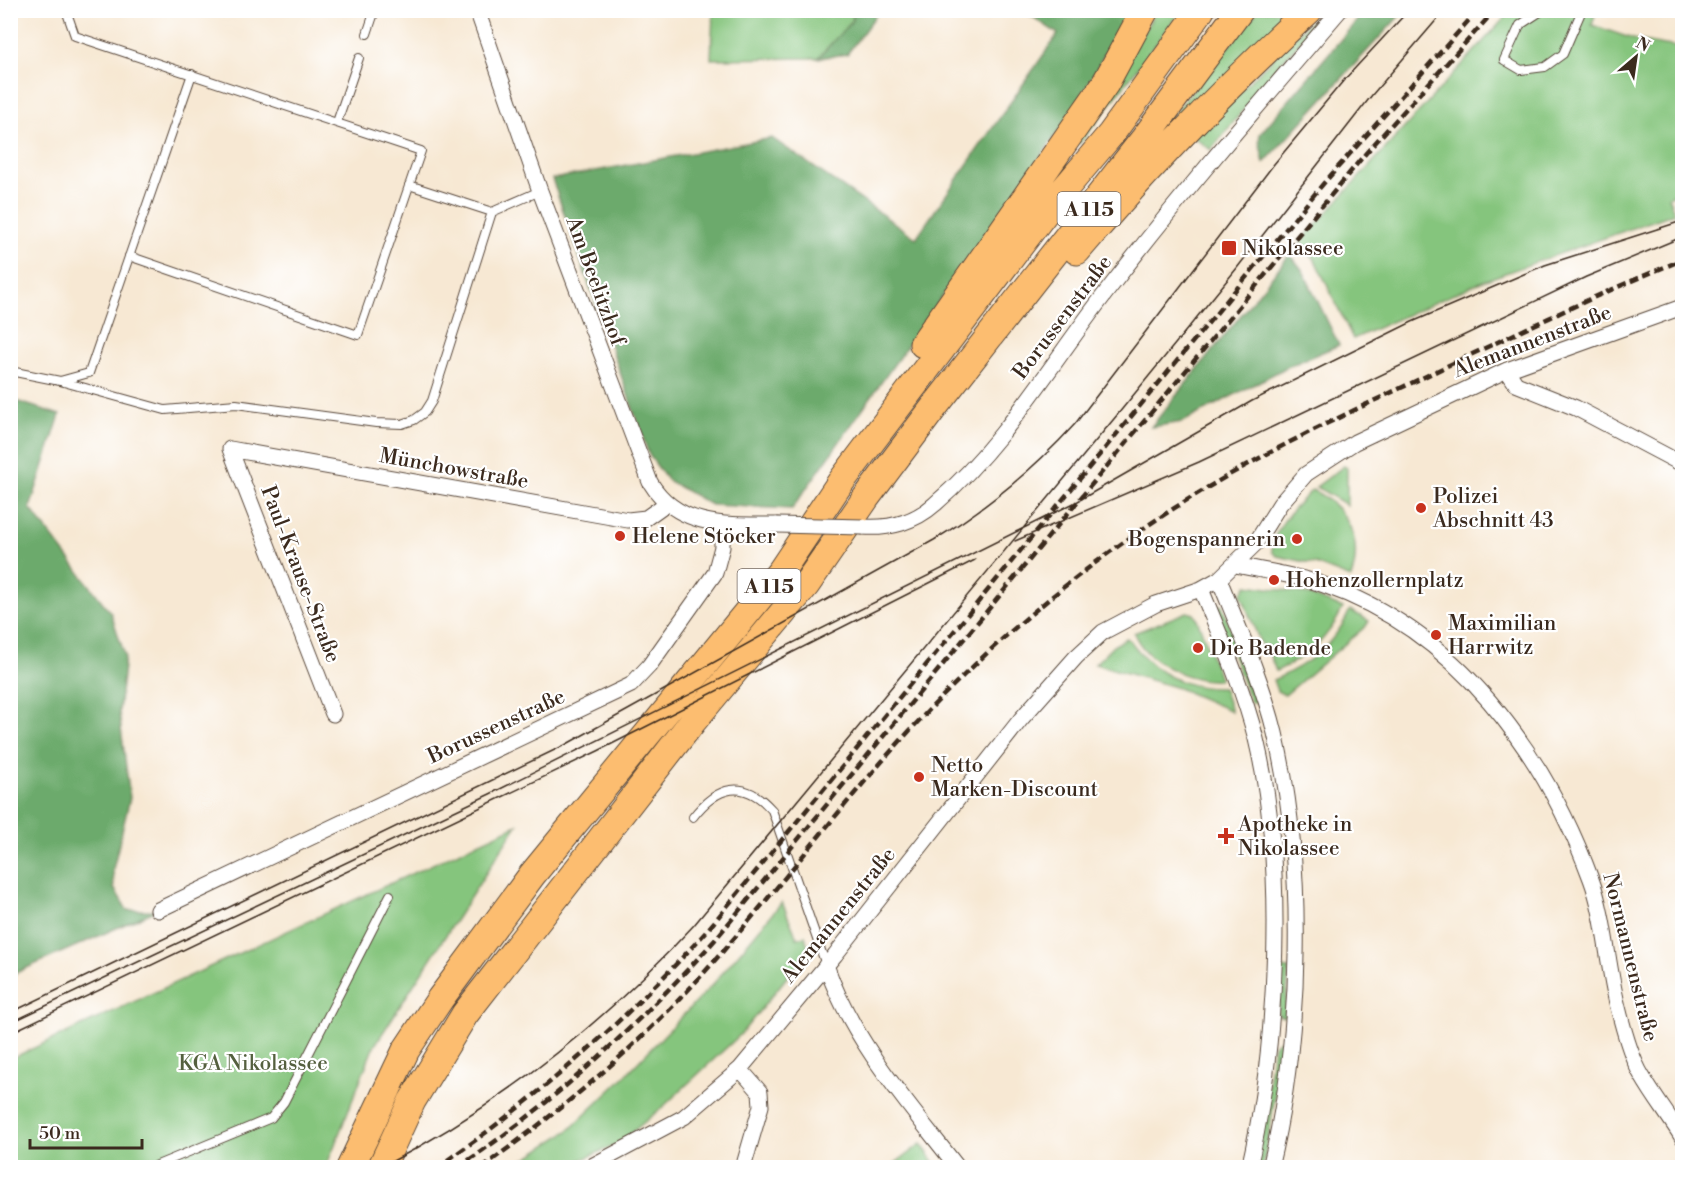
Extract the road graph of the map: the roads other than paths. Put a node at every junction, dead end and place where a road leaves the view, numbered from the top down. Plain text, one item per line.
1 (66, 10) edge
2 (375, 10) edge
3 (477, 10) edge
4 (1145, 10) edge
5 (1201, 10) edge
6 (1240, 10) edge
7 (1309, 10) edge
8 (1340, 10) edge
9 (1544, 10) edge
10 (1582, 10) edge
11 (367, 34) dead end
12 (358, 58) dead end
13 (192, 74) junction
14 (337, 122) junction
15 (409, 185) junction
16 (540, 191) junction
17 (492, 212) junction
18 (129, 256) junction
19 (1683, 307) edge
20 (1507, 370) junction
21 (10, 371) edge
22 (60, 381) junction
23 (935, 406) junction
24 (230, 448) joint
25 (1683, 464) edge
26 (840, 483) junction
27 (667, 503) junction
28 (722, 524) junction
29 (1236, 565) junction
30 (1219, 579) junction
31 (1201, 589) junction
32 (333, 714) dead end
33 (1275, 733) junction
34 (1255, 737) junction
35 (693, 817) dead end
36 (390, 895) dead end
37 (158, 910) dead end
38 (826, 965) junction
39 (1269, 1035) junction
40 (1291, 1036) junction
41 (740, 1069) junction
42 (1683, 1137) edge
43 (150, 1167) edge
44 (350, 1167) edge
45 (381, 1167) edge
46 (588, 1167) edge
47 (742, 1167) edge
48 (958, 1167) edge
49 (1249, 1167) edge
50 (1270, 1167) edge

1 - 13 lane
2 - 11 lane
3 - 16 street, Am Beelitzhof
4 - 26 highway
5 - 26 highway, A 115
6 - 23 highway, A 115
7 - 23 highway
8 - 28 street, Borussenstraße, bridge
9 - 10 lane
12 - 14 lane
13 - 14 lane
13 - 18 lane
14 - 15 lane
15 - 17 lane
15 - 18 lane
16 - 17 lane
16 - 27 street, Am Beelitzhof
17 - 22 lane
18 - 22 lane
19 - 20 street, Alemannenstraße
20 - 25 street
20 - 29 street, Alemannenstraße
21 - 22 lane
23 - 45 highway, A 115
24 - 27 street, Münchowstraße
24 - 32 street, Paul-Krause-Straße
26 - 44 highway, A 115
27 - 28 street, Am Beelitzhof
28 - 37 street, Borussenstraße
29 - 30 street
29 - 42 street, Normannenstraße
30 - 31 street
30 - 33 street
31 - 34 street
31 - 38 street, Alemannenstraße
33 - 34 lane
33 - 40 street
34 - 39 street
35 - 38 lane
36 - 43 lane
38 - 41 street, Alemannenstraße
38 - 48 street
39 - 40 lane
39 - 49 street
40 - 50 street
41 - 46 street, Alemannenstraße
41 - 47 street

